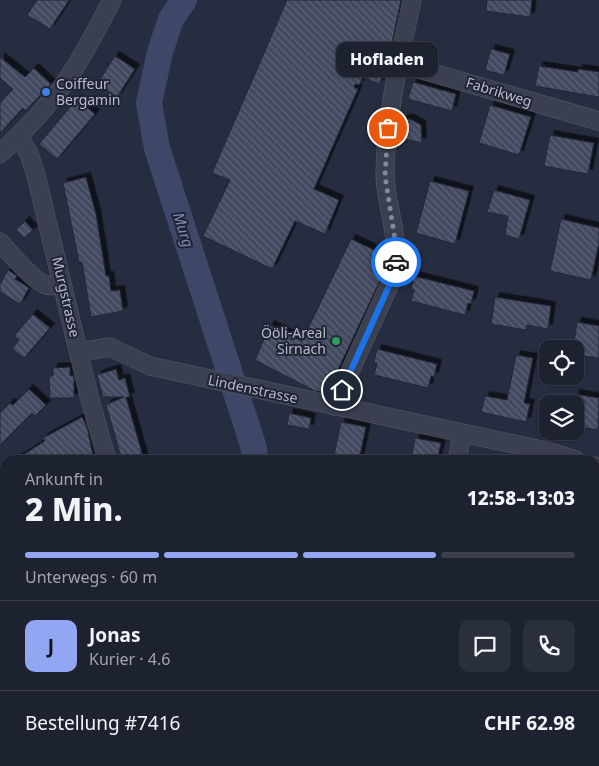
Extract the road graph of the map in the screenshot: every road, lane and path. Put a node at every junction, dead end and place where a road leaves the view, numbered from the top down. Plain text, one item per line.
1 (112, 0) edge
2 (412, 0) edge
3 (398, 62) junction
4 (599, 121) edge
5 (19, 136) junction
6 (0, 154) edge
7 (0, 242) edge
8 (61, 283) junction
9 (79, 352) junction
10 (334, 406) junction
11 (462, 434) junction
12 (106, 455) edge
13 (459, 455) edge
14 (560, 455) edge

1 - 5 street
2 - 3 street
3 - 4 street, Fabrikweg
3 - 10 street
5 - 6 street
5 - 8 street, Murgstrasse
7 - 8 street
8 - 9 street, Murgstrasse
9 - 10 street, Lindenstrasse
9 - 12 street, Murgstrasse
10 - 11 street, Lindenstrasse
11 - 13 street
11 - 14 street, Lindenstrasse

